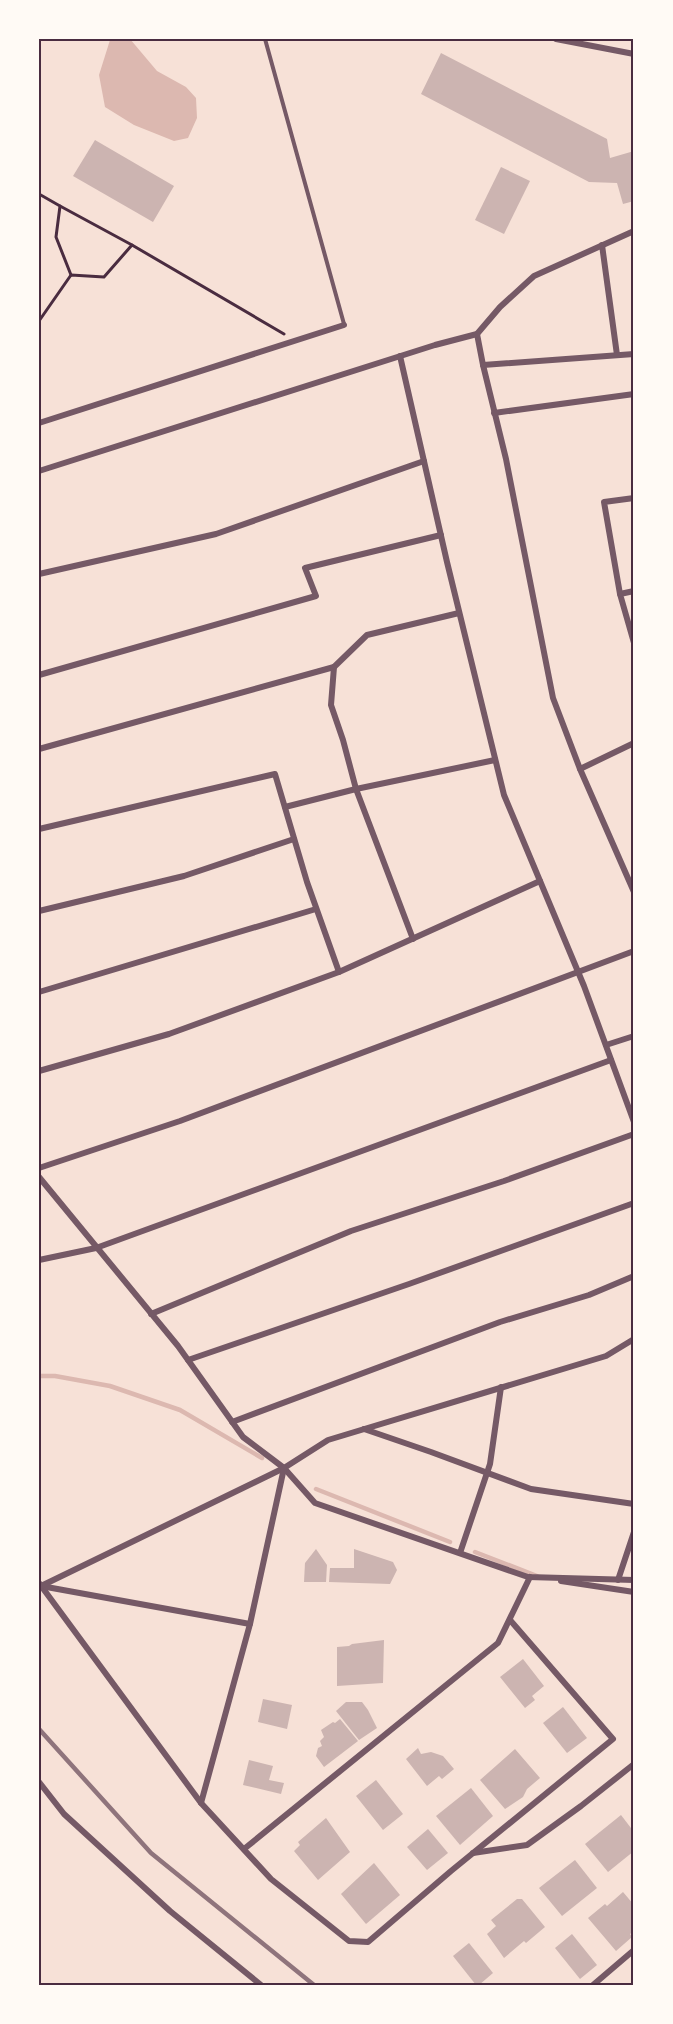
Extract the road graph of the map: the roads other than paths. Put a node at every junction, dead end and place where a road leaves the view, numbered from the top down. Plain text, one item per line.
1 (265, 39) edge
2 (556, 39) edge
3 (634, 54) edge
4 (634, 231) edge
5 (603, 245) junction
6 (344, 325) joint
7 (477, 334) junction
8 (634, 354) edge
9 (617, 355) junction
10 (400, 356) junction
11 (483, 365) junction
12 (634, 394) edge
13 (494, 413) junction
14 (39, 423) edge
15 (424, 461) junction
16 (39, 471) edge
17 (634, 498) edge
18 (441, 535) junction
19 (39, 574) edge
20 (634, 591) edge
21 (620, 594) junction
22 (459, 614) junction
23 (634, 643) edge
24 (334, 667) junction
25 (39, 675) edge
26 (634, 743) edge
27 (39, 749) edge
28 (495, 760) junction
29 (580, 769) junction
30 (356, 789) junction
31 (285, 807) junction
32 (39, 829) edge
33 (294, 839) junction
34 (540, 882) junction
35 (634, 892) edge
36 (316, 909) junction
37 (39, 911) edge
38 (413, 939) junction
39 (634, 951) edge
40 (578, 971) junction
41 (339, 972) junction
42 (39, 992) edge
43 (634, 1036) edge
44 (606, 1045) junction
45 (611, 1060) junction
46 (39, 1071) edge
47 (634, 1122) edge
48 (634, 1134) edge
49 (39, 1168) edge
50 (39, 1177) edge
51 (634, 1203) edge
52 (96, 1248) junction
53 (39, 1260) edge
54 (634, 1276) edge
55 (151, 1314) junction
56 (634, 1339) edge
57 (188, 1360) junction
58 (501, 1387) junction
59 (232, 1422) junction
60 (363, 1429) junction
61 (284, 1468) junction
62 (487, 1474) junction
63 (634, 1504) edge
64 (634, 1532) edge
65 (460, 1553) junction
66 (528, 1577) junction
67 (618, 1580) junction
68 (634, 1580) edge
69 (39, 1585) edge
70 (634, 1592) edge
71 (510, 1620) junction
72 (250, 1624) junction
73 (634, 1764) edge
74 (39, 1782) edge
75 (201, 1803) junction
76 (244, 1849) junction
77 (473, 1853) junction
78 (634, 1950) edge
79 (261, 1985) edge
80 (593, 1985) edge

1 - 6 lane
2 - 3 street
4 - 5 street
5 - 7 street
5 - 9 street
6 - 14 street
7 - 10 street
7 - 11 street
8 - 9 street
9 - 11 street
10 - 15 street
10 - 16 street
11 - 13 street
12 - 13 street
13 - 29 street
15 - 18 street
15 - 19 street
17 - 21 street
18 - 22 street
18 - 25 street
20 - 21 street
21 - 23 street
22 - 24 street
22 - 28 street
24 - 27 street
24 - 30 street
26 - 29 street
28 - 30 street
28 - 34 street
29 - 35 street
30 - 31 street
30 - 38 street
31 - 32 street
31 - 33 street
33 - 36 street
33 - 37 street
34 - 38 street
34 - 40 street
36 - 41 street
36 - 42 street
38 - 41 street
39 - 40 street
40 - 44 street
40 - 49 street
41 - 46 street
43 - 44 street
44 - 45 street
45 - 47 street
45 - 52 street
48 - 55 street
50 - 52 street
51 - 57 street
52 - 53 street
52 - 55 street
54 - 59 street
55 - 57 street
56 - 58 street
57 - 59 street
58 - 60 street
58 - 62 street
59 - 61 street
60 - 61 street
60 - 62 street
61 - 65 street
61 - 69 street
61 - 72 street
62 - 63 street
62 - 65 street
64 - 67 street
65 - 66 street
66 - 67 street
66 - 70 street
66 - 71 street
67 - 68 street
69 - 72 street
69 - 75 street
71 - 76 street
71 - 77 street
72 - 75 street
73 - 77 street
74 - 79 street
75 - 76 street
76 - 77 street
78 - 80 street

